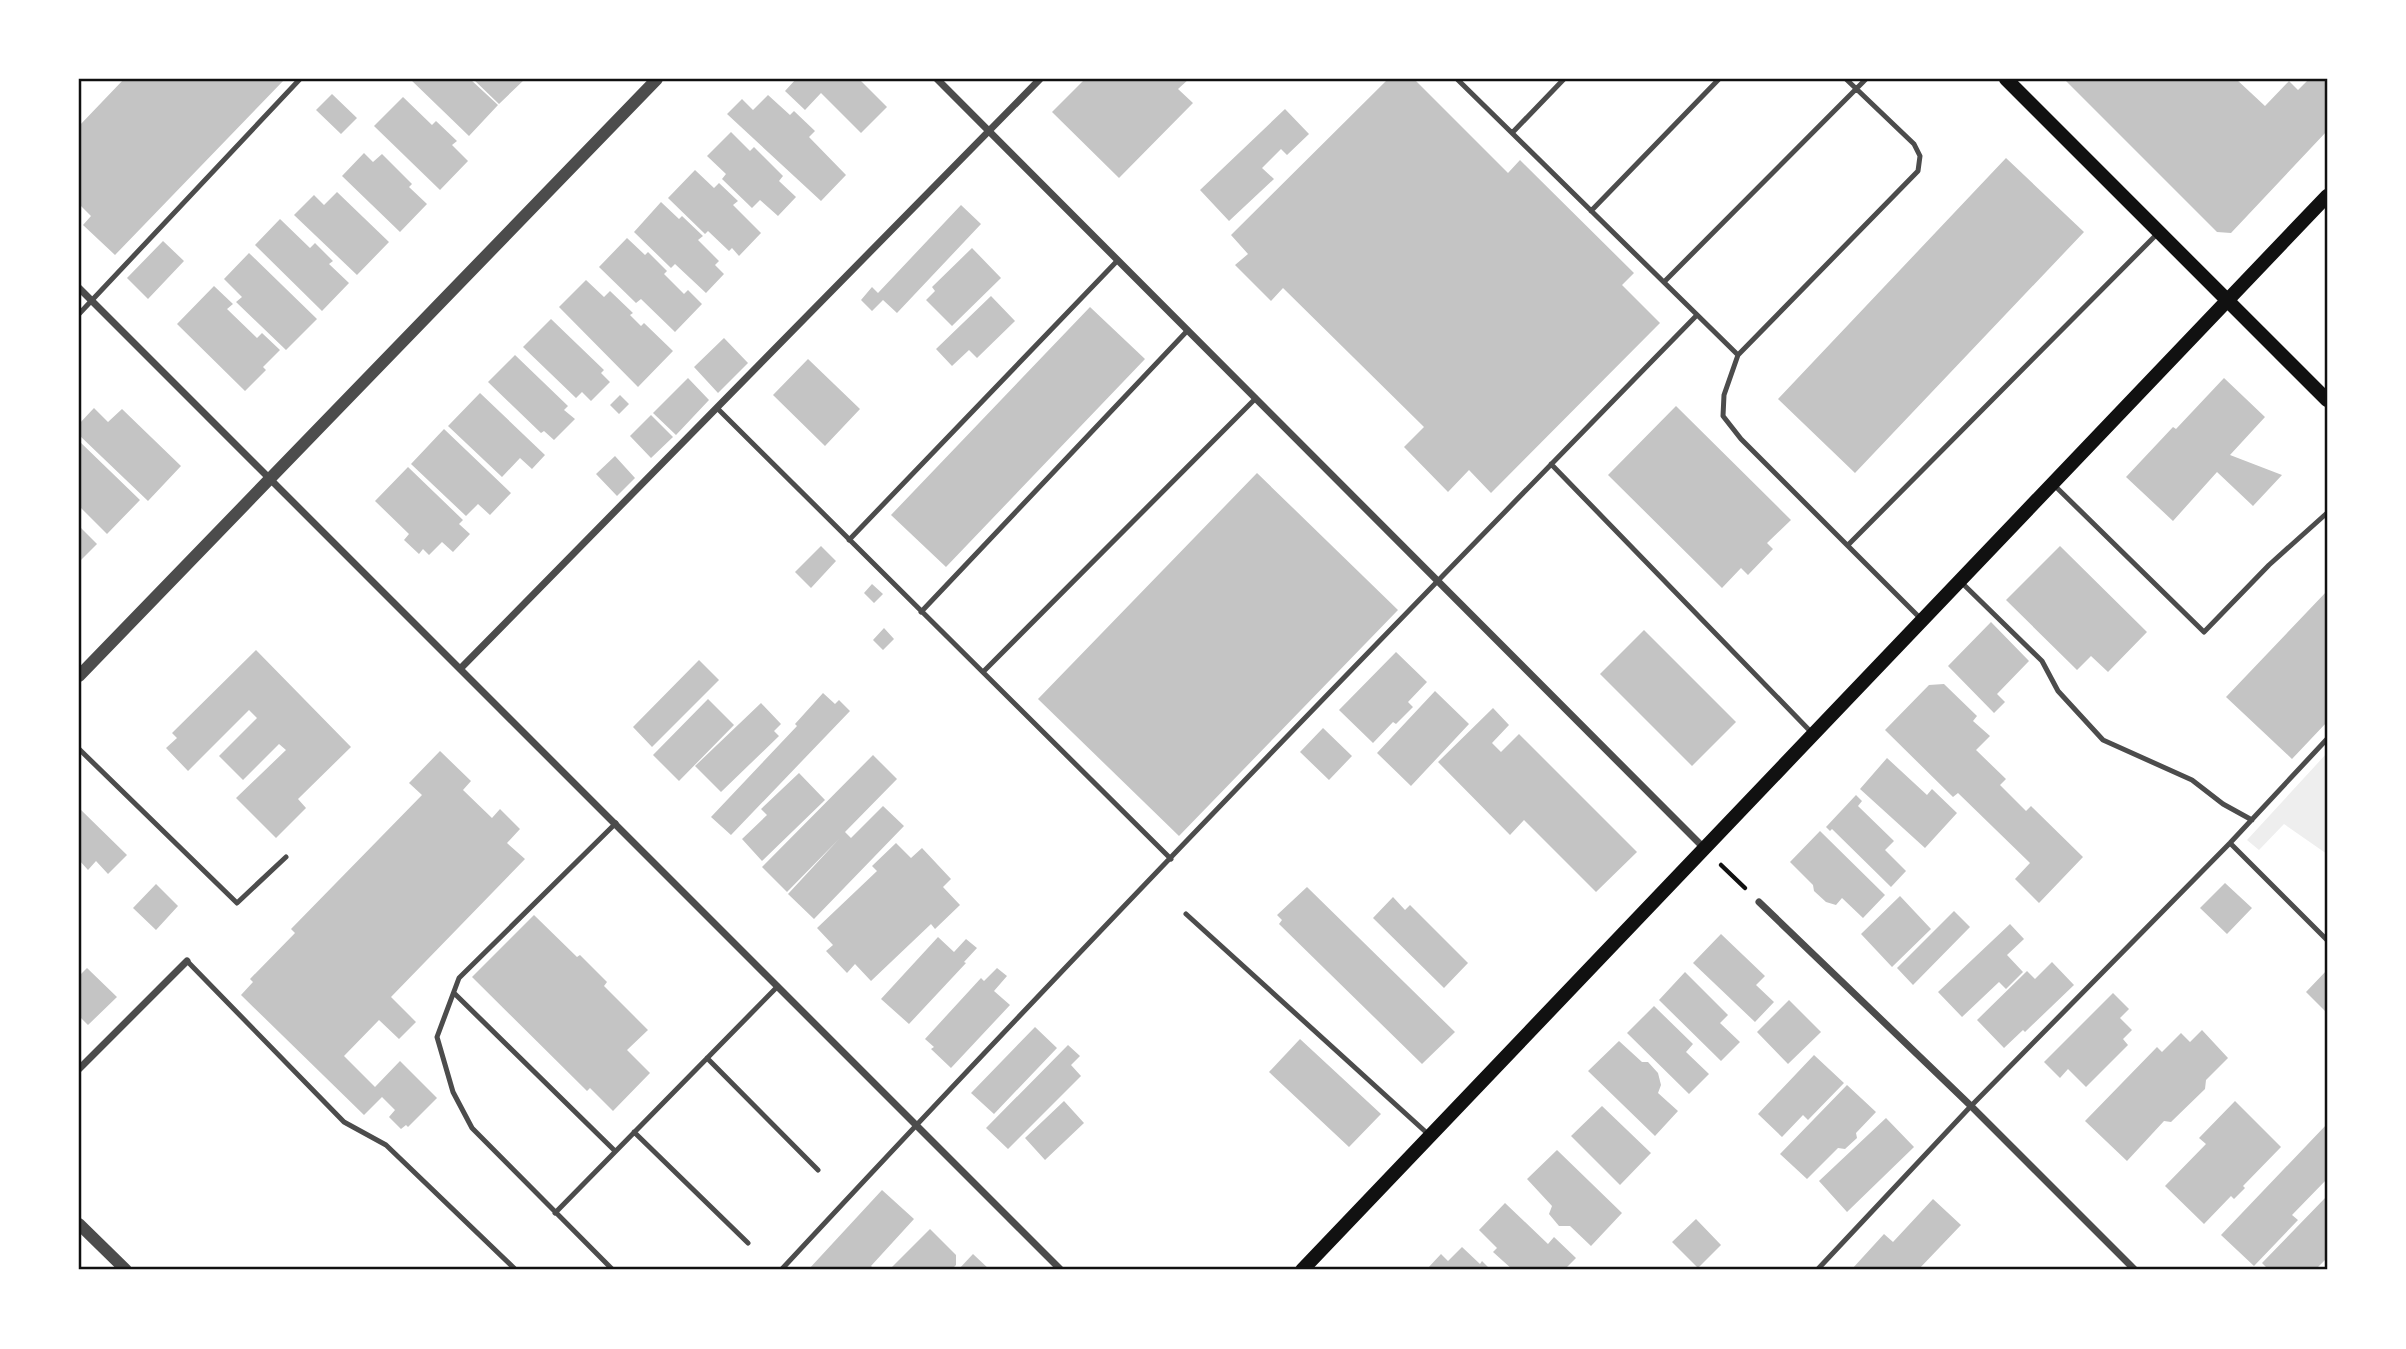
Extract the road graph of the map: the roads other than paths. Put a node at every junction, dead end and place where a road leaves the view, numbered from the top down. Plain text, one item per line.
1 (300, 79) edge
2 (657, 79) edge
3 (937, 79) edge
4 (1040, 79) edge
5 (1457, 79) edge
6 (1564, 79) edge
7 (1719, 79) edge
8 (1846, 79) edge
9 (1866, 79) edge
10 (2006, 79) edge
11 (1857, 89) junction
12 (989, 131) junction
13 (1512, 133) junction
14 (2327, 196) edge
15 (1591, 211) junction
16 (2159, 232) junction
17 (1118, 260) junction
18 (1664, 282) junction
19 (79, 288) edge
20 (2227, 300) junction
21 (91, 301) junction
22 (79, 314) edge
23 (1697, 315) junction
24 (1188, 330) junction
25 (1738, 355) junction
26 (1256, 398) junction
27 (2327, 400) edge
28 (717, 408) junction
29 (1551, 464) junction
30 (270, 480) junction
31 (2053, 484) junction
32 (2327, 513) edge
33 (849, 540) junction
34 (1847, 545) junction
35 (1438, 580) junction
36 (1960, 581) junction
37 (921, 612) junction
38 (1923, 620) junction
39 (461, 668) junction
40 (983, 672) junction
41 (79, 676) edge
42 (1814, 735) junction
43 (2327, 739) edge
44 (79, 749) edge
45 (2252, 820) junction
46 (616, 823) junction
47 (2230, 843) junction
48 (1705, 849) junction
49 (286, 857) dead end
50 (1171, 859) junction
51 (1759, 902) road end
52 (1186, 914) dead end
53 (2327, 940) edge
54 (187, 961) joint
55 (778, 986) junction
56 (454, 993) junction
57 (707, 1058) junction
58 (79, 1069) edge
59 (1971, 1106) junction
60 (916, 1125) junction
61 (634, 1132) junction
62 (1430, 1137) junction
63 (615, 1151) junction
64 (818, 1170) dead end
65 (555, 1213) junction
66 (79, 1224) edge
67 (748, 1243) dead end
68 (126, 1270) edge
69 (516, 1270) edge
70 (612, 1270) edge
71 (781, 1270) edge
72 (1061, 1270) edge
73 (1302, 1270) edge
74 (1817, 1270) edge
75 (2135, 1270) edge

1 - 21 lane
2 - 30 street
3 - 12 street
4 - 12 street
5 - 13 lane
6 - 13 lane
7 - 15 lane
8 - 11 lane
9 - 11 lane
10 - 16 main road
11 - 18 lane
11 - 25 lane
12 - 17 street
12 - 28 street
13 - 15 lane
14 - 20 main road
15 - 18 lane
16 - 20 main road
16 - 34 lane
17 - 24 street
17 - 33 lane
18 - 23 lane
19 - 21 street
20 - 27 main road
20 - 31 main road
21 - 22 lane
21 - 30 street
23 - 25 lane
23 - 29 lane
24 - 26 street
24 - 37 lane
25 - 34 lane
26 - 35 street
26 - 40 lane
28 - 33 lane
28 - 39 street
29 - 35 lane
29 - 42 lane
30 - 39 street
30 - 41 street
31 - 32 lane
31 - 36 main road
33 - 37 lane
34 - 38 lane
35 - 48 street
35 - 50 lane
36 - 38 main road
36 - 45 lane
37 - 40 lane
38 - 42 main road
39 - 46 street
40 - 50 lane
42 - 48 main road
43 - 45 lane
44 - 49 lane
45 - 47 lane
46 - 55 street
46 - 56 lane
47 - 53 lane
47 - 59 lane
48 - 62 main road
50 - 60 lane
51 - 59 street
52 - 62 lane
54 - 58 street
54 - 69 lane
55 - 57 lane
55 - 60 street
56 - 63 lane
56 - 65 lane
57 - 61 lane
57 - 64 lane
59 - 74 lane
59 - 75 street
60 - 71 lane
60 - 72 street
61 - 63 lane
61 - 67 lane
62 - 73 main road
63 - 65 lane
65 - 70 lane
66 - 68 street

